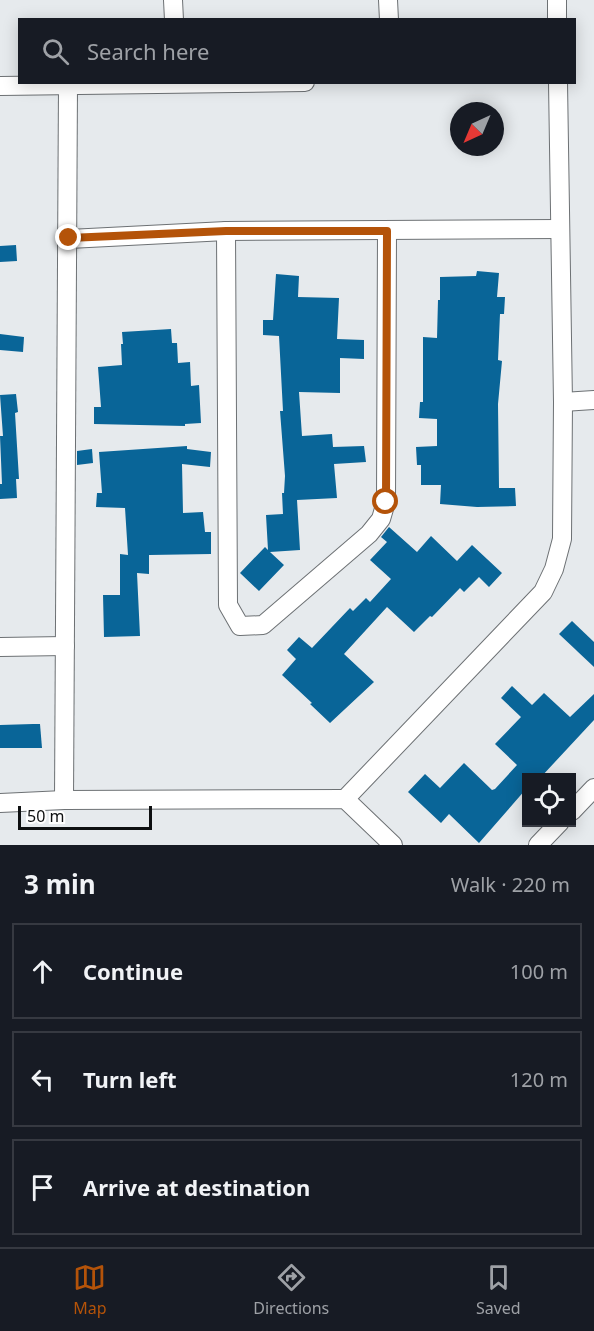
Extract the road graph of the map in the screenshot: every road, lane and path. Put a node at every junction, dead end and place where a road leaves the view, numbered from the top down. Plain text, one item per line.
1 (173, 0) edge
2 (388, 0) edge
3 (557, 0) edge
4 (174, 18) edge
5 (388, 18) edge
6 (557, 18) edge
7 (122, 84) edge
8 (558, 84) edge
9 (69, 85) junction
10 (0, 86) edge
11 (560, 229) junction
12 (226, 231) junction
13 (387, 231) junction
14 (69, 238) junction
15 (594, 400) edge
16 (563, 402) junction
17 (65, 646) junction
18 (0, 647) edge
19 (594, 788) edge
20 (345, 798) junction
21 (64, 800) junction
22 (0, 803) edge
23 (576, 807) edge
24 (555, 827) edge
25 (393, 845) edge
26 (538, 845) edge

1 - 4 street
2 - 5 street
3 - 6 street
7 - 9 street
8 - 11 street
9 - 10 street
9 - 14 street
11 - 13 street
11 - 16 street
12 - 13 street
12 - 13 street
12 - 14 street
14 - 17 street
15 - 16 street
16 - 20 street
17 - 18 street
17 - 21 street
19 - 23 street
20 - 21 street
20 - 25 street
21 - 22 street
24 - 26 street

